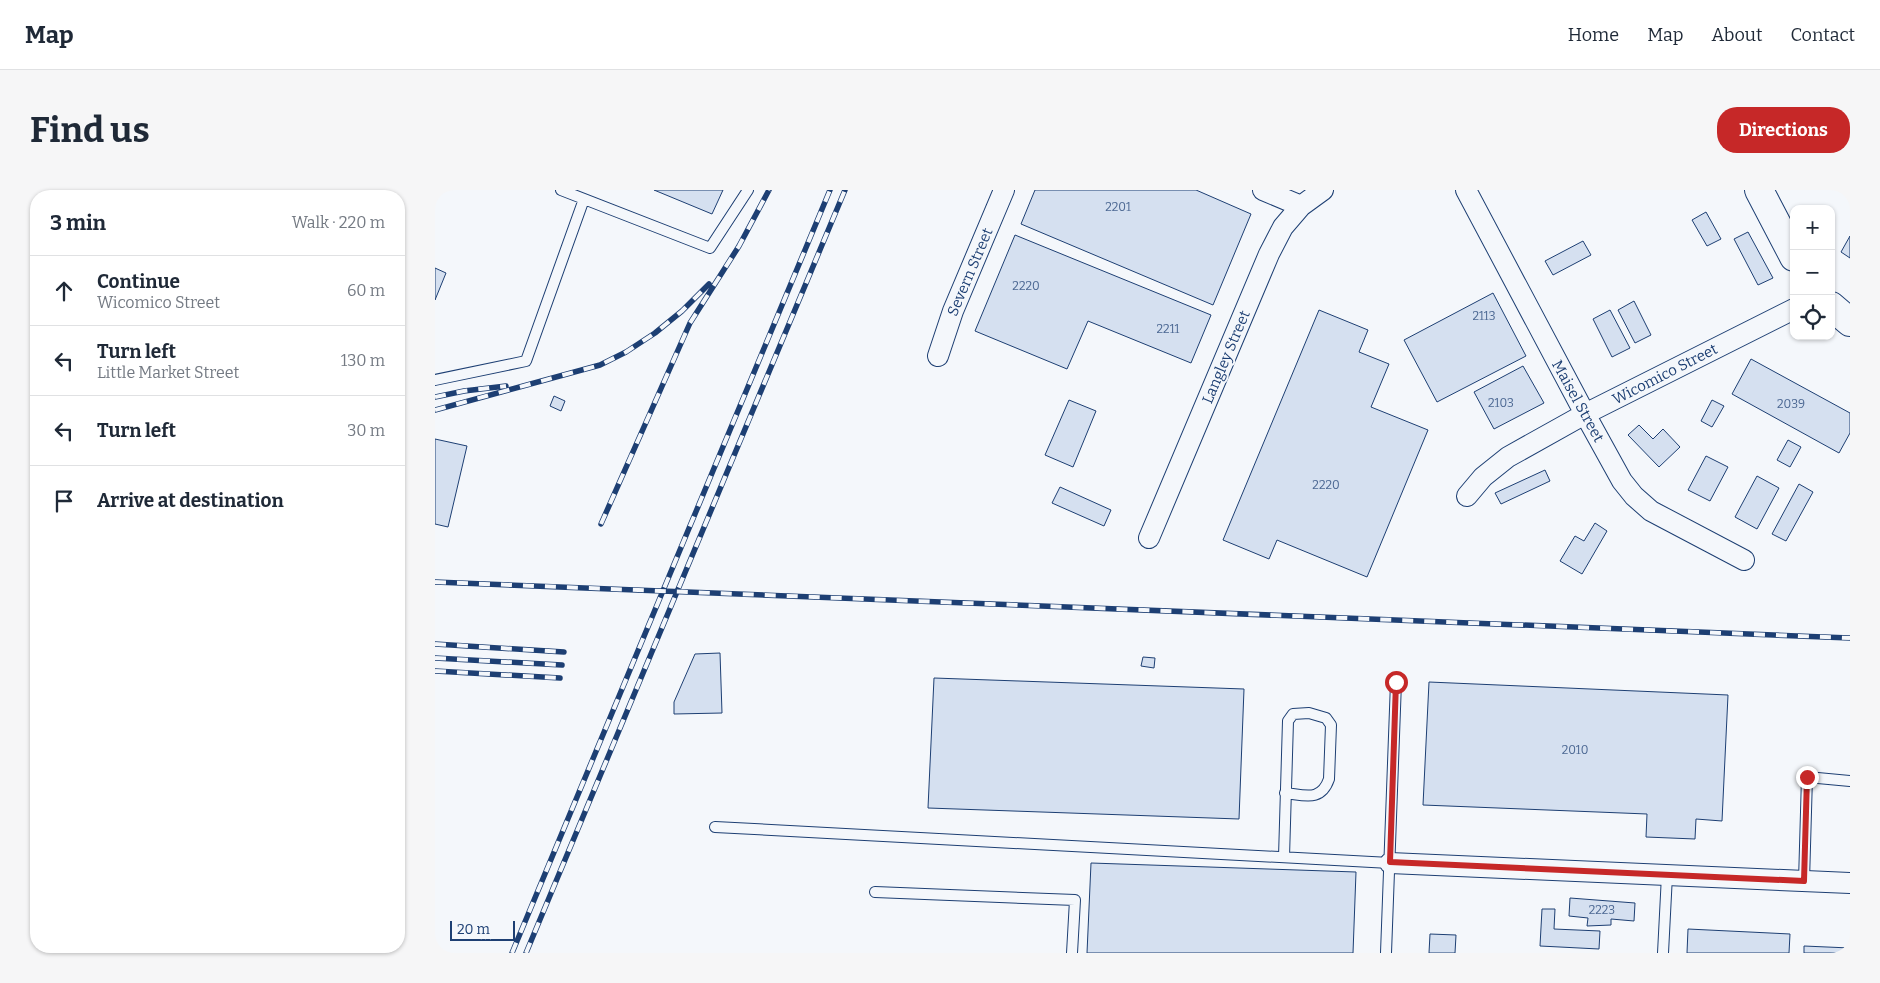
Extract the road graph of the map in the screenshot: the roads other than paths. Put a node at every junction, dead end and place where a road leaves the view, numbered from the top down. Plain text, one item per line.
1 (561, 190) edge
2 (748, 190) edge
3 (1004, 190) edge
4 (1263, 190) edge
5 (1323, 190) edge
6 (1466, 190) edge
7 (1759, 190) edge
8 (585, 199) junction
9 (1301, 206) junction
10 (1790, 250) edge
11 (1835, 309) edge
12 (1790, 311) edge
13 (1850, 322) edge
14 (937, 356) dead end
15 (435, 380) edge
16 (1585, 414) junction
17 (1467, 496) dead end
18 (1149, 538) dead end
19 (1744, 560) dead end
20 (1396, 682) dead end
21 (1850, 781) edge
22 (1285, 793) junction
23 (715, 827) dead end
24 (1284, 857) junction
25 (1390, 862) junction
26 (1667, 875) junction
27 (1804, 881) junction
28 (1850, 883) edge
29 (875, 892) dead end
30 (1072, 953) edge
31 (1386, 953) edge
32 (1663, 953) edge

1 - 8 lane
2 - 8 lane
3 - 14 street, Severn Street
4 - 9 street
5 - 9 street, Langley Street
6 - 16 street, Maisel Street
7 - 10 street
8 - 15 lane
9 - 18 street, Langley Street
11 - 13 street
12 - 16 street, Wicomico Street
16 - 17 street, Wicomico Street
16 - 19 street, Maisel Street
20 - 25 lane
21 - 27 lane
22 - 22 lane
22 - 24 lane
23 - 24 lane
24 - 25 lane
25 - 26 street
25 - 31 lane
26 - 27 street
26 - 32 lane
27 - 28 street
29 - 30 lane

